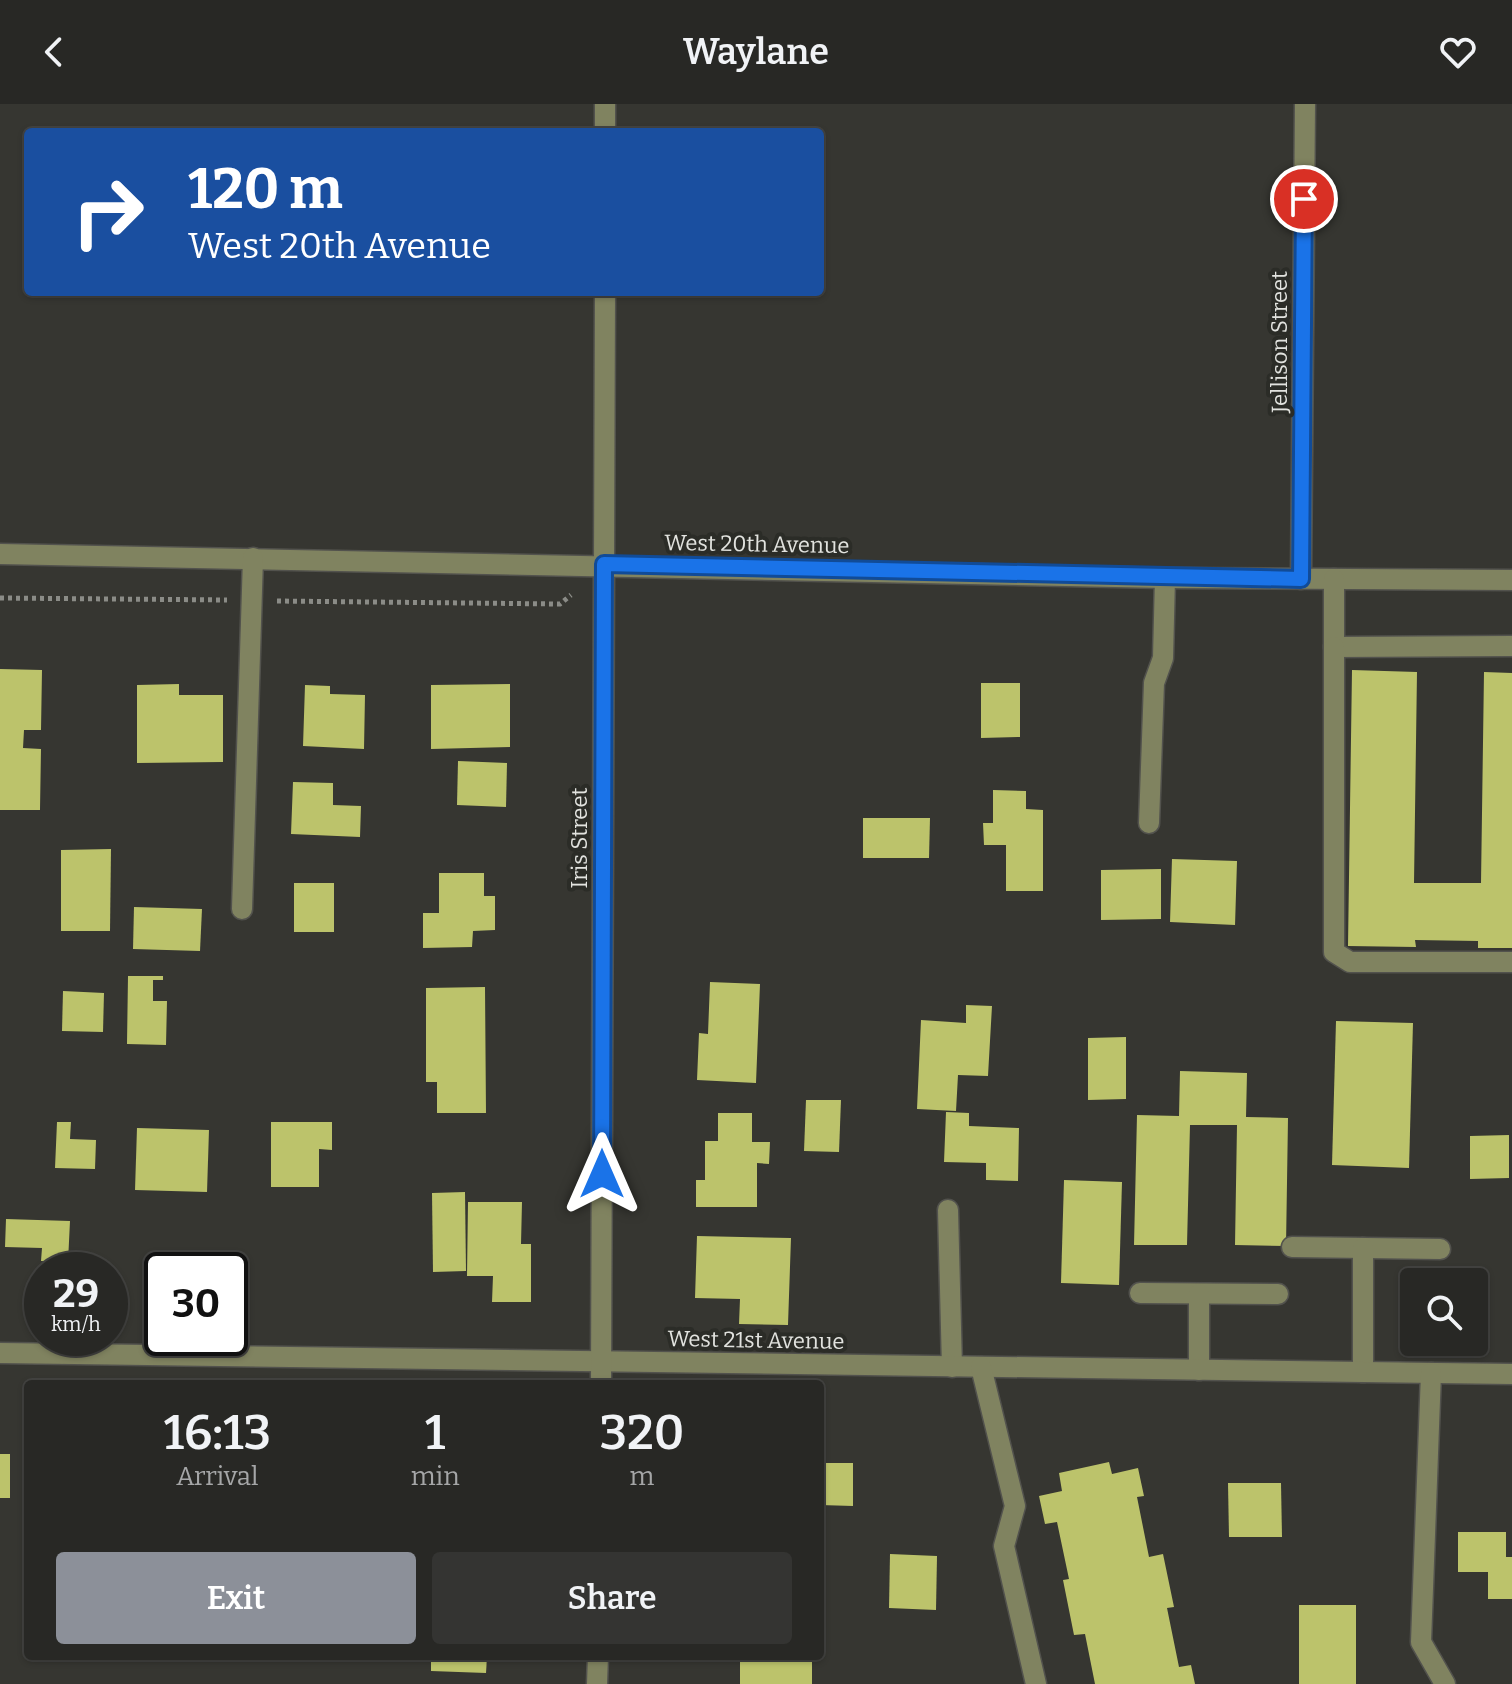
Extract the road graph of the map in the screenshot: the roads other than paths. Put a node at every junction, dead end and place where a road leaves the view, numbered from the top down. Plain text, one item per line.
1 (605, 104) edge
2 (1305, 104) edge
3 (605, 128) edge
4 (605, 296) edge
5 (0, 554) edge
6 (253, 558) junction
7 (604, 564) junction
8 (1165, 578) junction
9 (1301, 579) junction
10 (1334, 579) junction
11 (1512, 580) edge
12 (1512, 646) edge
13 (1334, 647) junction
14 (1149, 823) dead end
15 (242, 909) dead end
16 (1512, 962) edge
17 (948, 1210) dead end
18 (1292, 1247) dead end
19 (1363, 1248) junction
20 (1440, 1249) dead end
21 (1140, 1293) dead end
22 (1199, 1294) junction
23 (1278, 1294) dead end
24 (0, 1353) edge
25 (601, 1363) junction
26 (952, 1367) junction
27 (981, 1367) junction
28 (1199, 1370) junction
29 (1363, 1372) junction
30 (1431, 1373) junction
31 (1512, 1374) edge
32 (601, 1380) edge
33 (598, 1660) edge
34 (597, 1684) edge
35 (1036, 1684) edge
36 (1445, 1684) edge

1 - 3 street
2 - 9 street, Jellison Street
4 - 7 street, Iris Street
5 - 6 street, West 20th Avenue
6 - 7 street, West 20th Avenue
6 - 15 street
7 - 8 street, West 20th Avenue
7 - 25 street, Iris Street
8 - 9 street, West 20th Avenue
8 - 14 street
9 - 10 street, West 20th Avenue
10 - 11 street, West 20th Avenue
10 - 13 street
12 - 13 street
13 - 16 street
17 - 26 street
18 - 19 street
19 - 20 street
19 - 29 street
21 - 22 street
22 - 23 street
22 - 28 street
24 - 25 street, West 21st Avenue
25 - 26 street, West 21st Avenue
25 - 32 street, Iris Street
26 - 27 street, West 21st Avenue
27 - 28 street, West 21st Avenue
27 - 35 street
28 - 29 street, West 21st Avenue
29 - 30 street, West 21st Avenue
30 - 31 street, West 21st Avenue
30 - 36 street
33 - 34 street

